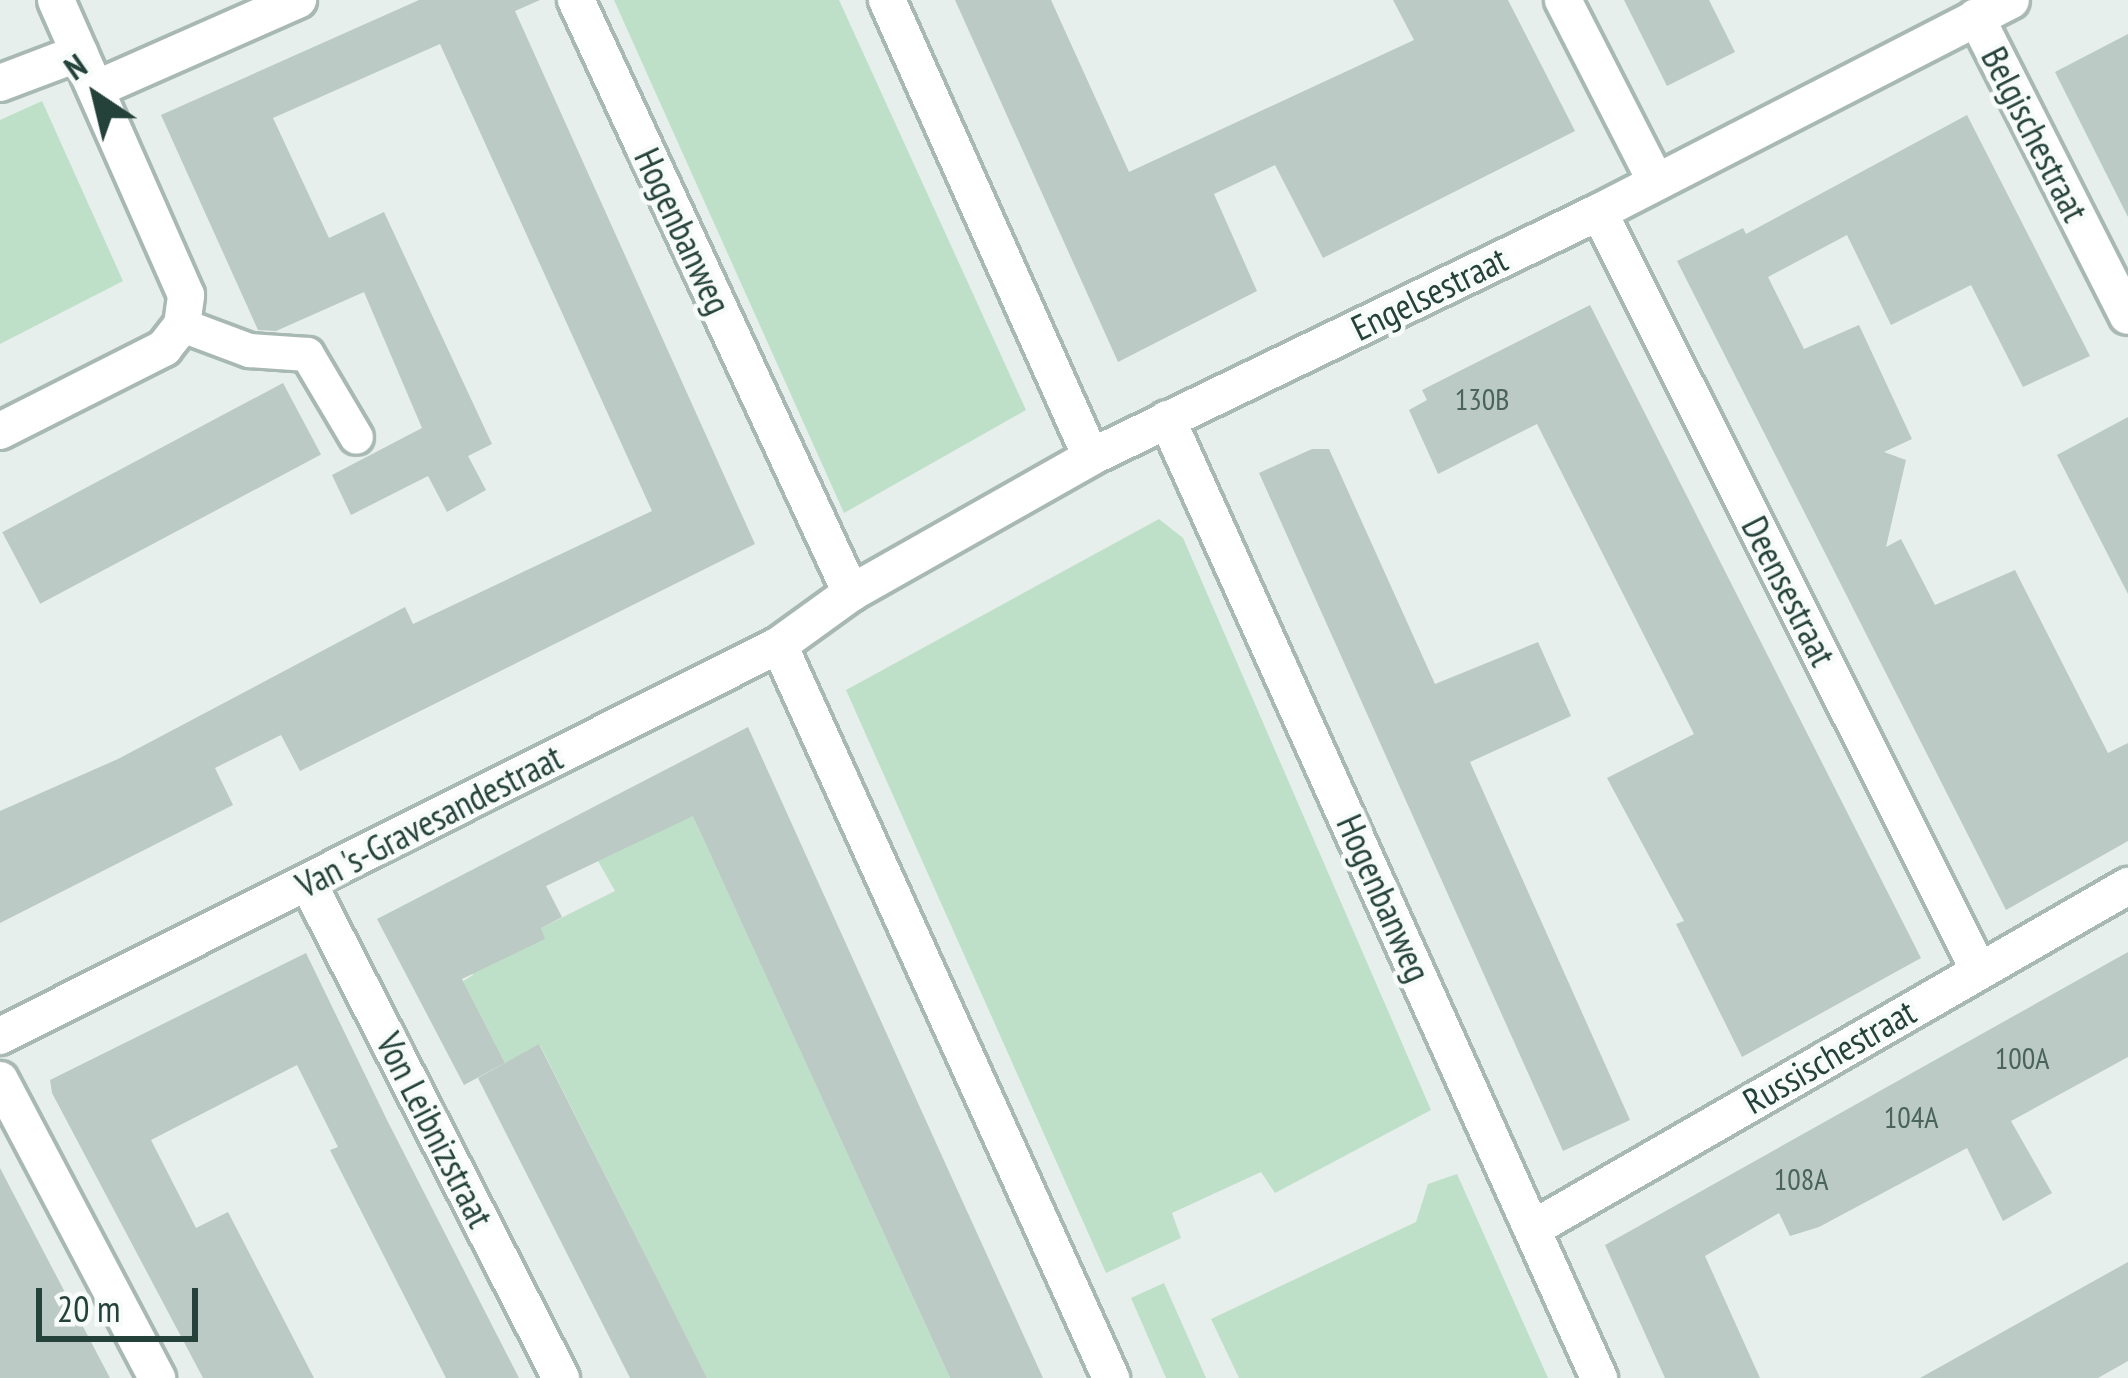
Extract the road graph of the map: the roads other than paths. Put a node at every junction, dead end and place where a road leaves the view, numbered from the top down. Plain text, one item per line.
1 (56, 0) edge
2 (298, 0) edge
3 (576, 0) edge
4 (887, 0) edge
5 (1563, 0) edge
6 (2011, 0) edge
7 (1976, 17) junction
8 (79, 53) junction
9 (0, 83) edge
10 (96, 89) junction
11 (1654, 180) junction
12 (1599, 212) junction
13 (2128, 316) edge
14 (182, 325) junction
15 (1166, 419) junction
16 (0, 431) edge
17 (356, 437) dead end
18 (1090, 457) junction
19 (851, 593) junction
20 (779, 645) junction
21 (308, 883) junction
22 (2128, 886) edge
23 (1978, 969) junction
24 (0, 1036) edge
25 (0, 1080) edge
26 (1532, 1229) junction
27 (158, 1378) edge
28 (561, 1378) edge
29 (1111, 1378) edge
30 (1599, 1378) edge

1 - 8 street
2 - 10 street
3 - 19 street, Hogenbanweg
4 - 18 street
5 - 11 street
6 - 7 street, Engelsestraat
7 - 11 street, Engelsestraat
7 - 13 street, Belgischestraat
8 - 9 street
8 - 10 street
10 - 14 street
11 - 12 street, Engelsestraat
12 - 15 street, Engelsestraat
12 - 23 street, Deensestraat
14 - 16 street
14 - 17 lane
15 - 18 street, Engelsestraat
15 - 26 street, Hogenbanweg
18 - 19 street, Engelsestraat
19 - 20 street, Van 's-Gravesandestraat
20 - 21 street, Van 's-Gravesandestraat
20 - 29 street
21 - 24 street, Van 's-Gravesandestraat
21 - 28 street, Von Leibnizstraat
22 - 23 street, Russischestraat
23 - 26 street, Russischestraat
25 - 27 street
26 - 30 street, Hogenbanweg

